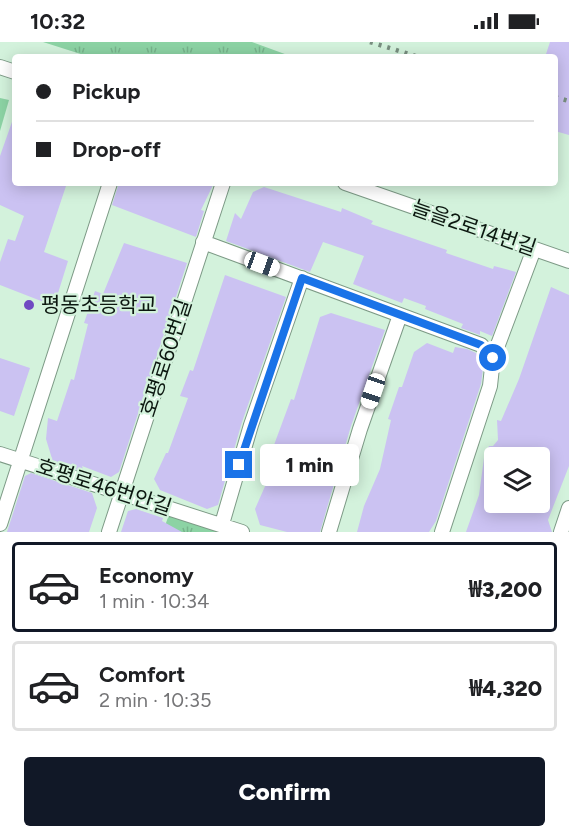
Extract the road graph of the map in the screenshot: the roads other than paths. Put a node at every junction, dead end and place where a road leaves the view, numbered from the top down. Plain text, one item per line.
1 (109, 186) edge
2 (222, 186) edge
3 (354, 186) edge
4 (204, 242) junction
5 (534, 249) junction
6 (569, 261) edge
7 (302, 278) junction
8 (400, 315) junction
9 (493, 358) junction
10 (0, 454) edge
11 (21, 461) junction
12 (122, 493) junction
13 (569, 508) edge
14 (0, 524) edge
15 (222, 524) junction
16 (109, 532) edge
17 (242, 532) edge
18 (329, 532) edge
19 (442, 532) edge
20 (561, 532) edge

1 - 11 street
2 - 4 street, 호평로60번길
3 - 5 street, 늘을2로14번길
4 - 7 street
4 - 12 street, 호평로60번길
5 - 6 street, 늘을2로14번길
5 - 9 street
7 - 8 street
7 - 15 street
8 - 9 street
8 - 18 street
9 - 19 street
10 - 11 street, 호평로46번안길
11 - 12 street, 호평로46번안길
11 - 14 street
12 - 15 street, 호평로46번안길
12 - 16 street, 호평로60번길
13 - 20 street
15 - 17 street, 호평로46번안길

